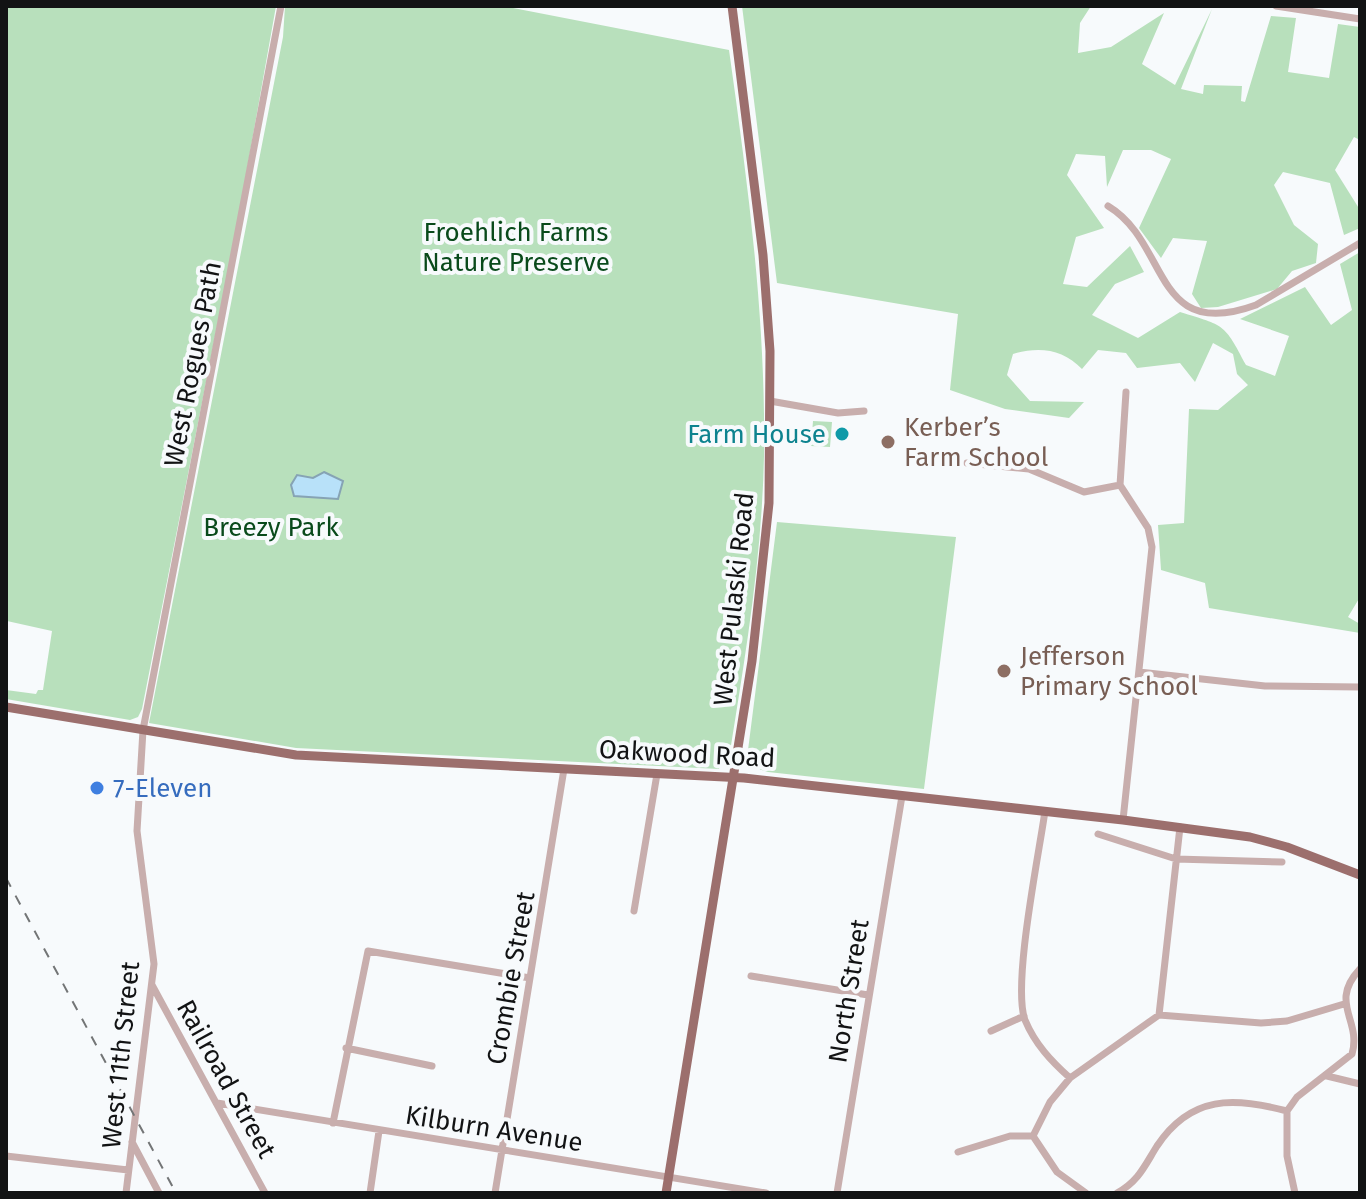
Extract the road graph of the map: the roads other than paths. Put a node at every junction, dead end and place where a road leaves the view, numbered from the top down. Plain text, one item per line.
1 (281, 6) edge
2 (732, 6) edge
3 (1276, 6) edge
4 (1360, 19) edge
5 (1108, 206) dead end
6 (1360, 243) edge
7 (1126, 392) dead end
8 (770, 401) junction
9 (864, 411) dead end
10 (967, 463) dead end
11 (1120, 485) junction
12 (1139, 672) junction
13 (1360, 687) edge
14 (6, 707) edge
15 (143, 730) junction
16 (564, 769) junction
17 (657, 774) junction
18 (734, 777) junction
19 (902, 796) junction
20 (1045, 811) junction
21 (1123, 820) junction
22 (1180, 827) junction
23 (1098, 834) dead end
24 (1176, 859) junction
25 (1282, 862) dead end
26 (1360, 875) edge
27 (634, 911) dead end
28 (1360, 969) edge
29 (751, 976) dead end
30 (530, 978) junction
31 (152, 985) junction
32 (868, 995) junction
33 (1344, 1004) junction
34 (1159, 1015) junction
35 (1024, 1016) junction
36 (991, 1031) dead end
37 (346, 1048) junction
38 (432, 1066) dead end
39 (1327, 1076) junction
40 (1070, 1078) junction
41 (1360, 1084) edge
42 (217, 1103) junction
43 (1287, 1111) junction
44 (333, 1123) junction
45 (379, 1131) junction
46 (1033, 1136) junction
47 (131, 1140) junction
48 (502, 1150) junction
49 (958, 1152) dead end
50 (6, 1156) edge
51 (128, 1170) junction
52 (668, 1177) junction
53 (126, 1193) edge
54 (159, 1193) edge
55 (265, 1193) edge
56 (370, 1193) edge
57 (495, 1193) edge
58 (666, 1193) edge
59 (766, 1193) edge
60 (837, 1193) edge
61 (1086, 1193) edge
62 (1117, 1193) edge
63 (1295, 1193) edge

1 - 15 street, West Rogues Path
2 - 8 main road, West Pulaski Road
3 - 4 street
5 - 6 street
7 - 11 street
8 - 9 street
8 - 18 main road, West Pulaski Road
10 - 11 street
11 - 12 street
12 - 13 street
12 - 21 street
14 - 15 main road, Oakwood Road
15 - 16 main road, Oakwood Road
15 - 31 street, West 11th Street
16 - 17 main road, Oakwood Road
16 - 30 street, Crombie Street
17 - 18 main road, Oakwood Road
17 - 27 street
18 - 19 main road, Oakwood Road
18 - 52 main road, West Pulaski Road
19 - 20 main road, Oakwood Road
19 - 32 street, North Street
20 - 21 main road, Oakwood Road
20 - 35 street
21 - 22 main road, Oakwood Road
22 - 24 street
22 - 26 main road, Oakwood Road
23 - 24 street
24 - 25 street
24 - 34 street
28 - 33 street
29 - 32 street
30 - 37 street
30 - 48 street, Crombie Street
31 - 42 street, Railroad Street
31 - 47 street, West 11th Street
32 - 60 street, North Street
33 - 34 street
33 - 39 street
34 - 40 street
35 - 36 street
35 - 40 street
37 - 38 street
37 - 44 street
39 - 41 street
39 - 43 street
40 - 46 street
42 - 44 street, Kilburn Avenue
42 - 55 street, Railroad Street
43 - 62 street
43 - 63 street
44 - 45 street, Kilburn Avenue
45 - 48 street, Kilburn Avenue
45 - 56 street
46 - 49 street
46 - 61 street
47 - 51 street, West 11th Street
47 - 54 street
48 - 52 street, Kilburn Avenue
48 - 57 street, Crombie Street
50 - 51 street
51 - 53 street, West 11th Street
52 - 58 main road, West Pulaski Road
52 - 59 street, Kilburn Avenue

